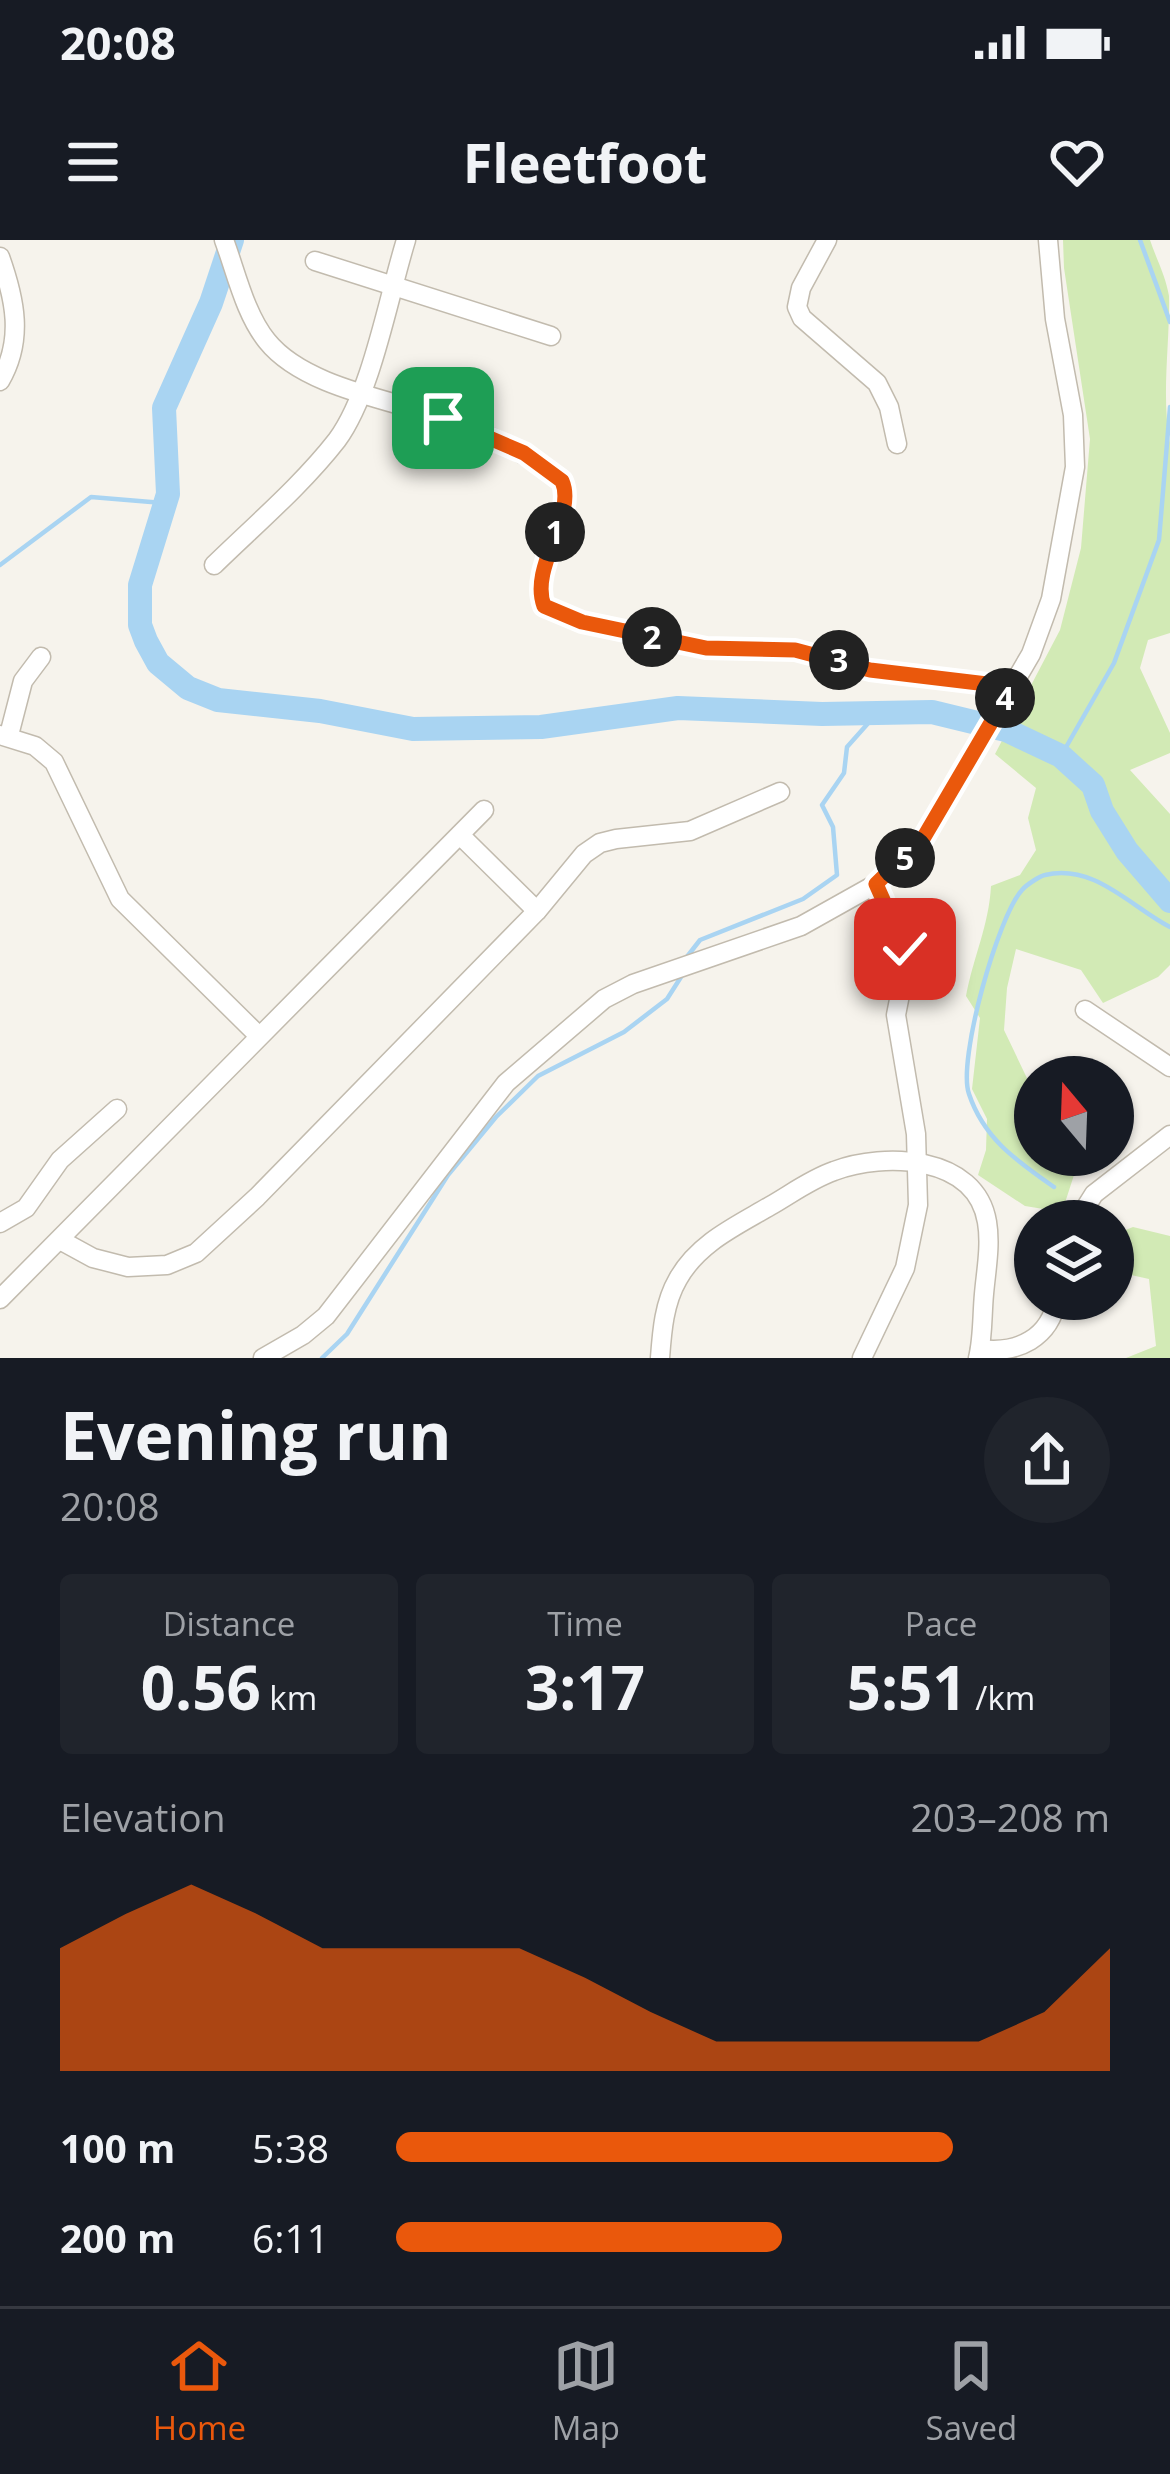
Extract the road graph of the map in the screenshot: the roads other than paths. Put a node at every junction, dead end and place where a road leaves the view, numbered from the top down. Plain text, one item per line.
1 (224, 240) edge
2 (406, 240) edge
3 (827, 240) edge
4 (1048, 240) edge
5 (0, 257) edge
6 (315, 261) dead end
7 (392, 286) junction
8 (551, 336) dead end
9 (0, 381) edge
10 (361, 393) junction
11 (897, 444) dead end
12 (214, 565) dead end
13 (41, 658) dead end
14 (1012, 687) junction
15 (4, 735) edge
16 (780, 792) dead end
17 (484, 810) dead end
18 (460, 836) junction
19 (876, 884) junction
20 (537, 911) junction
21 (1085, 1010) dead end
22 (259, 1036) junction
23 (1170, 1067) edge
24 (117, 1108) dead end
25 (1170, 1135) edge
26 (918, 1163) junction
27 (1090, 1200) edge
28 (0, 1223) edge
29 (60, 1240) junction
30 (0, 1299) edge
31 (1048, 1320) edge
32 (979, 1354) edge
33 (263, 1358) edge
34 (660, 1358) edge
35 (862, 1358) edge

1 - 10 street
2 - 7 street
3 - 11 street
4 - 14 street
5 - 9 street
6 - 7 street
7 - 8 street
7 - 10 street
10 - 12 street
10 - 14 street
13 - 15 street
14 - 19 street
15 - 22 street
16 - 20 street
17 - 18 street
18 - 20 street
18 - 22 street
19 - 26 street
19 - 33 street
20 - 29 street
21 - 23 street
22 - 29 street
24 - 28 street
25 - 27 street
26 - 32 street
26 - 34 street
26 - 35 street
29 - 30 street
31 - 32 street

